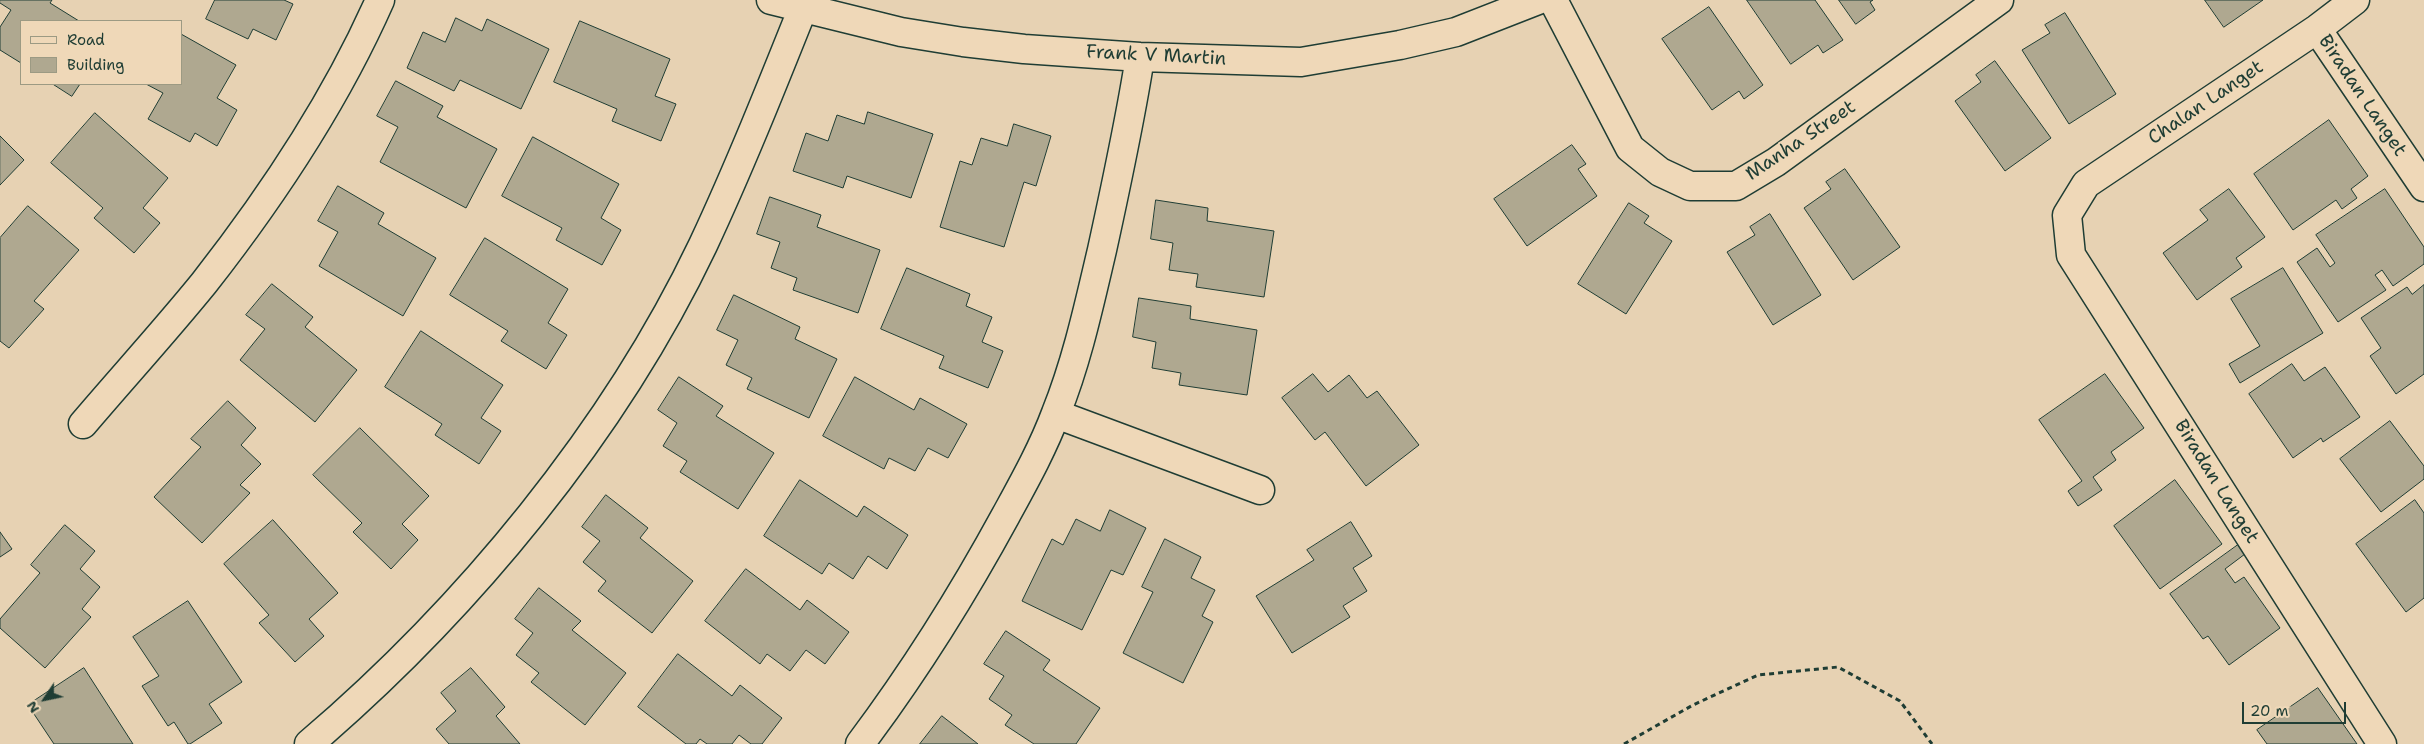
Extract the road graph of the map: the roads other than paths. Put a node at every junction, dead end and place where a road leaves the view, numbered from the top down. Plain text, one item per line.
1 (380, 0) edge
2 (771, 0) edge
3 (1538, 0) edge
4 (1553, 0) edge
5 (1999, 0) edge
6 (2355, 0) edge
7 (803, 8) junction
8 (2317, 29) junction
9 (1140, 57) junction
10 (2424, 187) edge
11 (2067, 215) joint
12 (1056, 414) junction
13 (83, 424) dead end
14 (1260, 490) dead end
15 (309, 744) edge
16 (860, 744) edge
17 (2382, 744) edge

1 - 13 street
2 - 7 street, Frank V Martin
3 - 9 street, Frank V Martin
4 - 5 street, Manha Street
6 - 8 street, Chalan Langet
7 - 9 street, Frank V Martin
7 - 15 street
8 - 10 street, Biradan Langet
8 - 11 street, Chalan Langet
9 - 12 street
11 - 17 street, Biradan Langet
12 - 14 street
12 - 16 street

